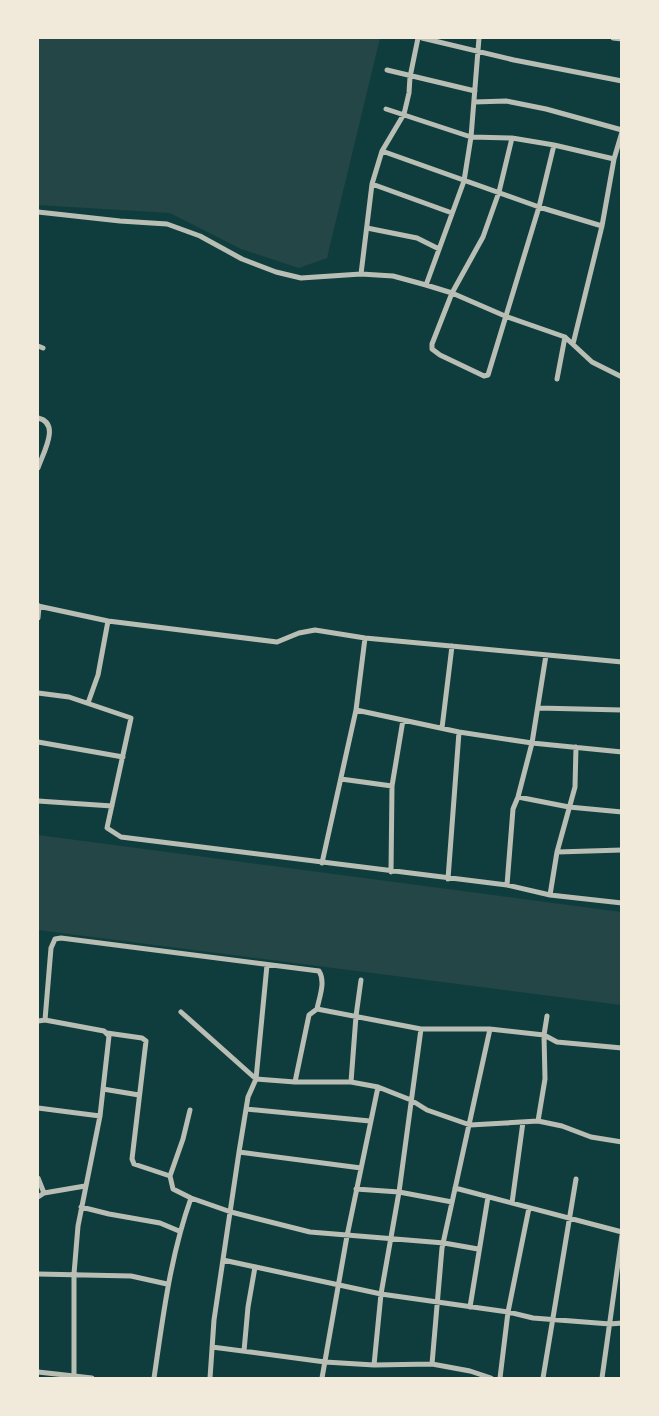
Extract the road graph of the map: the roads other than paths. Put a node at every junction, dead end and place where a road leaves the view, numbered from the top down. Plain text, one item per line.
1 (420, 38) edge
2 (479, 38) edge
3 (613, 38) edge
4 (621, 39) edge
5 (478, 51) junction
6 (387, 70) dead end
7 (410, 77) junction
8 (621, 81) edge
9 (475, 91) junction
10 (474, 102) junction
11 (386, 109) dead end
12 (404, 114) junction
13 (621, 131) edge
14 (471, 137) junction
15 (512, 138) junction
16 (554, 145) junction
17 (382, 151) junction
18 (614, 159) junction
19 (464, 181) junction
20 (372, 184) junction
21 (499, 192) junction
22 (539, 207) junction
23 (38, 212) edge
24 (452, 213) junction
25 (602, 226) junction
26 (367, 228) junction
27 (439, 249) junction
28 (360, 274) junction
29 (426, 285) junction
30 (452, 293) junction
31 (505, 316) junction
32 (565, 337) junction
33 (573, 344) junction
34 (621, 377) edge
35 (557, 379) dead end
36 (38, 418) edge
37 (38, 466) edge
38 (38, 606) edge
39 (38, 618) edge
40 (108, 621) junction
41 (365, 638) junction
42 (452, 646) junction
43 (546, 655) junction
44 (621, 662) edge
45 (38, 693) edge
46 (88, 703) junction
47 (538, 708) junction
48 (356, 710) junction
49 (621, 710) edge
50 (403, 720) junction
51 (442, 728) junction
52 (459, 732) junction
53 (38, 742) edge
54 (532, 743) junction
55 (576, 747) junction
56 (621, 752) edge
57 (123, 757) junction
58 (340, 779) junction
59 (392, 786) junction
60 (518, 797) junction
61 (38, 801) edge
62 (112, 806) junction
63 (569, 807) junction
64 (621, 812) edge
65 (621, 850) edge
66 (557, 852) junction
67 (322, 863) junction
68 (391, 872) junction
69 (448, 879) junction
70 (507, 885) junction
71 (550, 895) junction
72 (621, 903) edge
73 (267, 965) junction
74 (361, 980) dead end
75 (317, 1009) junction
76 (180, 1012) dead end
77 (356, 1016) junction
78 (547, 1016) dead end
79 (45, 1020) junction
80 (38, 1021) edge
81 (420, 1029) junction
82 (490, 1029) junction
83 (108, 1034) junction
84 (544, 1035) junction
85 (621, 1048) edge
86 (256, 1079) junction
87 (295, 1082) junction
88 (351, 1082) junction
89 (378, 1087) junction
90 (103, 1089) junction
91 (140, 1095) junction
92 (411, 1100) junction
93 (38, 1108) edge
94 (246, 1109) junction
95 (190, 1110) dead end
96 (100, 1116) junction
97 (370, 1121) junction
98 (538, 1121) junction
99 (523, 1122) junction
100 (470, 1125) junction
101 (621, 1142) edge
102 (239, 1152) junction
103 (361, 1168) junction
104 (170, 1176) junction
105 (38, 1178) edge
106 (576, 1179) dead end
107 (85, 1186) junction
108 (455, 1188) junction
109 (356, 1189) junction
110 (44, 1192) junction
111 (399, 1192) junction
112 (38, 1197) edge
113 (488, 1197) junction
114 (191, 1198) junction
115 (452, 1202) junction
116 (512, 1203) junction
117 (81, 1207) junction
118 (529, 1208) junction
119 (231, 1212) junction
120 (570, 1220) junction
121 (180, 1231) junction
122 (621, 1234) edge
123 (347, 1236) junction
124 (391, 1239) junction
125 (444, 1243) junction
126 (478, 1249) junction
127 (223, 1260) junction
128 (255, 1267) junction
129 (38, 1274) edge
130 (74, 1274) junction
131 (167, 1284) junction
132 (339, 1284) junction
133 (381, 1294) junction
134 (437, 1302) junction
135 (470, 1307) junction
136 (508, 1312) junction
137 (552, 1319) junction
138 (621, 1323) edge
139 (610, 1324) junction
140 (212, 1347) junction
141 (244, 1351) junction
142 (325, 1362) junction
143 (432, 1364) junction
144 (374, 1365) junction
145 (38, 1372) edge
146 (74, 1377) junction
147 (92, 1378) edge
148 (154, 1378) edge
149 (210, 1378) edge
150 (322, 1378) edge
151 (491, 1378) edge
152 (500, 1378) edge
153 (543, 1378) edge
154 (602, 1378) edge

1 - 5 street
1 - 7 street
2 - 5 street
3 - 4 street
5 - 8 street
5 - 9 street
6 - 7 street
7 - 9 street
7 - 12 street
9 - 10 street
10 - 13 street
10 - 14 street
11 - 12 street
12 - 14 street
12 - 17 street
13 - 18 street
14 - 15 street
14 - 19 street
15 - 16 street
15 - 21 street
16 - 18 street
16 - 22 street
17 - 19 street
17 - 20 street
18 - 25 street
19 - 21 street
19 - 24 street
20 - 24 street
20 - 26 street
21 - 22 street
21 - 30 street
22 - 25 street
22 - 31 street
23 - 28 street
24 - 27 street
25 - 33 street
26 - 27 street
26 - 28 street
27 - 29 street
28 - 29 street
29 - 30 street
30 - 31 street
30 - 31 street
31 - 32 street
32 - 33 street
32 - 35 street
33 - 34 street
36 - 37 street
38 - 39 street
38 - 40 street
40 - 41 street
40 - 46 street
41 - 42 street
41 - 48 street
42 - 43 street
42 - 51 street
43 - 44 street
43 - 47 street
45 - 46 street
46 - 57 street
47 - 49 street
47 - 54 street
48 - 50 street
48 - 58 street
50 - 51 street
50 - 59 street
51 - 52 street
52 - 54 street
52 - 69 street
53 - 57 street
54 - 55 street
54 - 60 street
55 - 56 street
55 - 63 street
57 - 62 street
58 - 59 street
58 - 67 street
59 - 68 street
60 - 63 street
60 - 70 street
61 - 62 street
62 - 67 street
63 - 64 street
63 - 66 street
65 - 66 street
66 - 71 street
67 - 68 street
68 - 69 street
69 - 70 street
70 - 71 street
71 - 72 street
73 - 75 street
73 - 79 street
73 - 86 street
74 - 77 street
75 - 77 street
75 - 87 street
76 - 86 street
77 - 81 street
77 - 88 street
78 - 84 street
79 - 80 street
79 - 83 street
81 - 82 street
81 - 92 street
82 - 84 street
82 - 100 street
83 - 90 street
83 - 91 street
84 - 85 street
84 - 98 street
86 - 87 street
86 - 94 street
87 - 88 street
88 - 89 street
89 - 92 street
89 - 97 street
90 - 91 street
90 - 96 street
91 - 104 street
92 - 100 street
92 - 111 street
93 - 96 street
94 - 97 street
94 - 102 street
95 - 104 street
96 - 107 street
97 - 103 street
98 - 99 street
98 - 101 street
99 - 100 street
99 - 116 street
100 - 108 street
102 - 103 street
102 - 119 street
103 - 109 street
104 - 114 street
105 - 110 street
106 - 120 street
107 - 110 street
107 - 117 street
108 - 113 street
108 - 115 street
109 - 111 street
109 - 123 street
110 - 112 street
111 - 115 street
111 - 124 street
113 - 116 street
113 - 126 street
114 - 119 street
114 - 121 street
115 - 125 street
116 - 118 street
117 - 121 street
117 - 130 street
118 - 120 street
118 - 136 street
119 - 123 street
119 - 127 street
120 - 122 street
120 - 137 street
121 - 131 street
122 - 139 street
123 - 124 street
123 - 132 street
124 - 125 street
124 - 133 street
125 - 126 street
125 - 134 street
126 - 135 street
127 - 128 street
127 - 140 street
128 - 132 street
128 - 141 street
129 - 130 street
130 - 131 street
130 - 146 street
131 - 148 street
132 - 133 street
132 - 142 street
133 - 134 street
133 - 144 street
134 - 135 street
134 - 143 street
135 - 136 street
136 - 137 street
136 - 152 street
137 - 139 street
137 - 153 street
138 - 139 street
139 - 154 street
140 - 141 street
140 - 149 street
141 - 142 street
142 - 144 street
142 - 150 street
143 - 144 street
143 - 151 street
145 - 146 street
146 - 147 street

